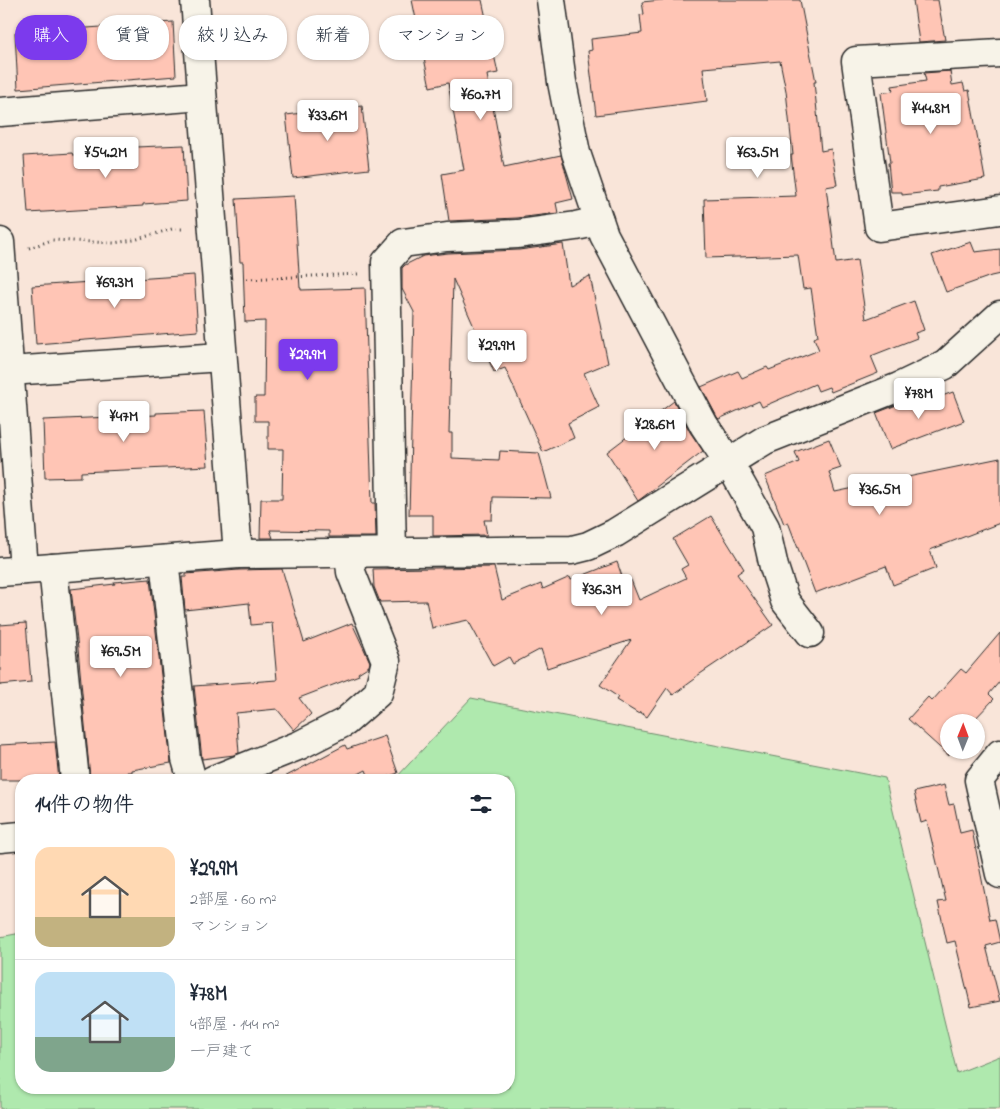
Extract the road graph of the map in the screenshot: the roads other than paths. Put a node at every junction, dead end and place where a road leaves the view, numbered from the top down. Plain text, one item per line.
1 (195, 0) edge
2 (551, 0) edge
3 (1000, 53) edge
4 (202, 96) junction
5 (0, 112) edge
6 (1000, 210) edge
7 (599, 221) junction
8 (0, 247) edge
9 (1000, 315) edge
10 (222, 357) junction
11 (9, 371) junction
12 (729, 463) junction
13 (392, 553) junction
14 (238, 554) junction
15 (349, 554) junction
16 (164, 560) junction
17 (53, 568) junction
18 (12, 571) edge
19 (810, 633) dead end
20 (1000, 754) edge
21 (74, 774) edge
22 (190, 774) edge
23 (228, 774) edge
24 (15, 837) edge
25 (0, 838) edge
26 (1000, 870) edge

1 - 4 street
2 - 7 street
3 - 6 street
4 - 5 street
4 - 10 street
7 - 12 street
7 - 13 street
8 - 11 street
9 - 12 street
10 - 11 street
10 - 14 street
11 - 18 street
12 - 13 street
12 - 19 street
13 - 15 street
14 - 15 street
14 - 16 street
15 - 23 street
16 - 17 street
16 - 22 street
17 - 18 street
17 - 21 street
20 - 26 street
24 - 25 street

